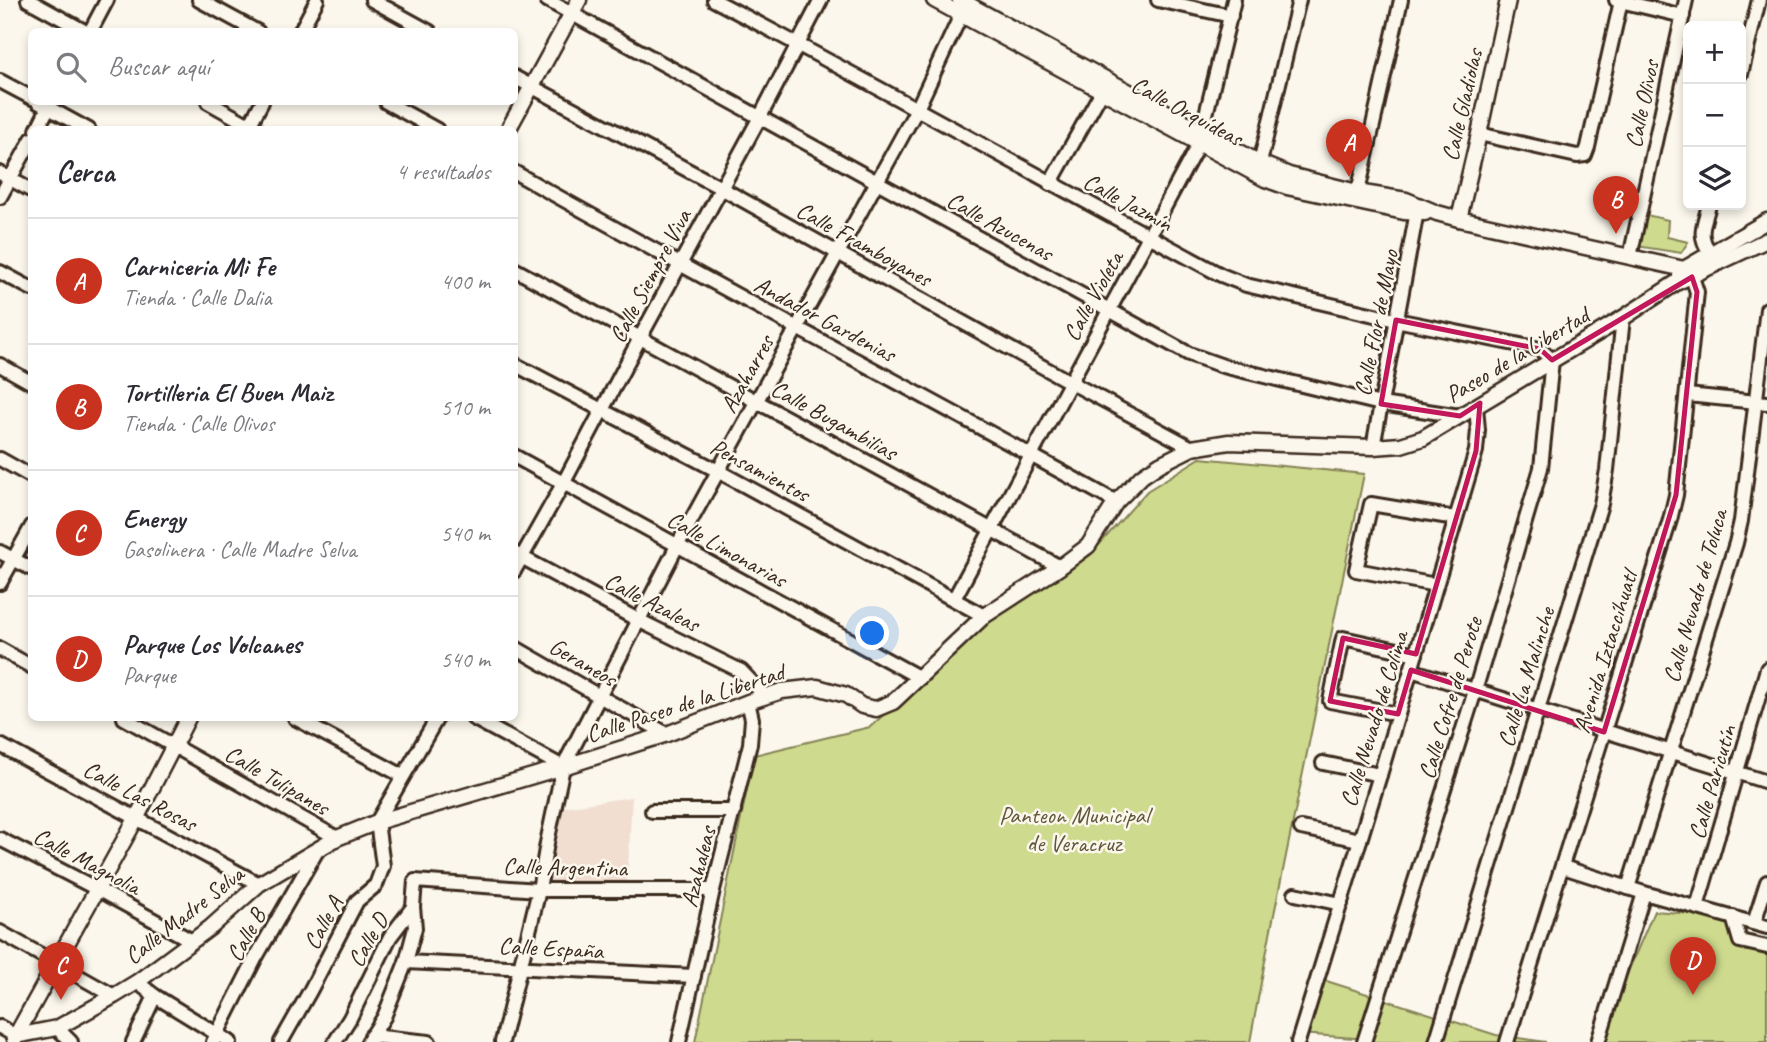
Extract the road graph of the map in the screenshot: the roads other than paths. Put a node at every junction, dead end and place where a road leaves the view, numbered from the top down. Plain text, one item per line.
1 (28, 0) edge
2 (107, 0) edge
3 (199, 0) edge
4 (317, 0) edge
5 (372, 0) edge
6 (547, 0) edge
7 (713, 0) edge
8 (821, 0) edge
9 (934, 0) edge
10 (1158, 0) edge
11 (1234, 0) edge
12 (1299, 0) edge
13 (1401, 0) edge
14 (1508, 0) edge
15 (1686, 0) edge
16 (1759, 0) edge
17 (1618, 1) edge
18 (961, 4) edge
19 (575, 6) edge
20 (1231, 16) junction
21 (1683, 16) junction
22 (80, 28) edge
23 (90, 28) edge
24 (251, 28) edge
25 (302, 28) edge
26 (423, 28) edge
27 (799, 45) junction
28 (1746, 53) edge
29 (518, 79) edge
30 (0, 81) edge
31 (532, 86) junction
32 (1102, 91) junction
33 (28, 96) edge
34 (45, 105) edge
35 (49, 105) edge
36 (213, 105) edge
37 (261, 105) edge
38 (391, 105) edge
39 (916, 109) junction
40 (760, 117) junction
41 (38, 126) edge
42 (83, 126) edge
43 (249, 126) edge
44 (253, 126) edge
45 (430, 126) edge
46 (510, 126) edge
47 (1479, 134) junction
48 (1200, 137) junction
49 (28, 144) edge
50 (1259, 169) junction
51 (518, 174) edge
52 (5, 176) edge
53 (878, 182) junction
54 (1050, 184) junction
55 (721, 188) junction
56 (28, 189) edge
57 (0, 197) edge
58 (1356, 197) junction
59 (1418, 209) junction
60 (1708, 210) edge
61 (1459, 219) junction
62 (1767, 220) edge
63 (1150, 237) junction
64 (1766, 243) edge
65 (838, 253) junction
66 (1710, 253) junction
67 (1630, 257) junction
68 (680, 265) junction
69 (518, 271) edge
70 (0, 272) edge
71 (1693, 272) junction
72 (28, 287) edge
73 (1767, 309) edge
74 (1109, 311) junction
75 (1623, 318) junction
76 (1396, 320) junction
77 (797, 327) junction
78 (640, 338) junction
79 (1552, 360) junction
80 (0, 365) edge
81 (518, 366) edge
82 (28, 381) edge
83 (1070, 382) junction
84 (1687, 395) junction
85 (757, 402) junction
86 (1761, 402) edge
87 (1381, 404) junction
88 (1476, 406) junction
89 (602, 410) junction
90 (1460, 416) junction
91 (1373, 447) junction
92 (1192, 449) junction
93 (1031, 455) junction
94 (518, 458) edge
95 (0, 459) edge
96 (718, 471) junction
97 (28, 475) edge
98 (564, 484) junction
99 (1116, 502) junction
100 (1455, 518) junction
101 (991, 529) junction
102 (28, 533) edge
103 (677, 546) junction
104 (0, 552) edge
105 (518, 555) edge
106 (13, 559) junction
107 (28, 567) edge
108 (1060, 567) junction
109 (0, 583) edge
110 (1436, 585) junction
111 (954, 599) junction
112 (984, 616) junction
113 (638, 620) junction
114 (0, 649) edge
115 (518, 649) edge
116 (1416, 654) junction
117 (28, 665) edge
118 (1767, 669) edge
119 (1411, 670) junction
120 (920, 678) junction
121 (1475, 691) junction
122 (599, 696) junction
123 (765, 696) junction
124 (748, 702) junction
125 (1537, 710) junction
126 (1398, 714) junction
127 (129, 721) edge
128 (187, 721) edge
129 (301, 721) edge
130 (435, 721) edge
131 (479, 721) edge
132 (1604, 732) junction
133 (667, 734) junction
134 (0, 745) edge
135 (175, 746) junction
136 (1670, 752) junction
137 (1323, 764) dead end
138 (563, 767) junction
139 (1737, 772) junction
140 (1380, 775) junction
141 (403, 776) junction
142 (1767, 782) edge
143 (652, 811) dead end
144 (734, 811) junction
145 (137, 817) junction
146 (377, 822) junction
147 (1301, 828) dead end
148 (337, 838) junction
149 (0, 839) edge
150 (1360, 840) junction
151 (318, 849) junction
152 (1563, 867) junction
153 (415, 881) joint
154 (1767, 882) edge
155 (259, 884) junction
156 (1628, 888) junction
157 (97, 889) junction
158 (539, 890) junction
159 (713, 890) junction
160 (1644, 893) junction
161 (1295, 894) dead end
162 (1341, 904) junction
163 (413, 907) junction
164 (1697, 907) junction
165 (1733, 917) junction
166 (1761, 925) edge
167 (0, 932) edge
168 (192, 940) junction
169 (1767, 947) edge
170 (406, 962) junction
171 (57, 964) junction
172 (520, 968) junction
173 (694, 976) junction
174 (137, 982) junction
175 (114, 996) junction
176 (155, 996) junction
177 (0, 1027) edge
178 (57, 1028) junction
179 (215, 1038) edge
180 (14, 1039) edge
181 (369, 1039) edge
182 (71, 1042) edge
183 (133, 1042) edge
184 (230, 1042) edge
185 (281, 1042) edge
186 (335, 1042) edge
187 (429, 1042) edge
188 (502, 1042) edge
189 (679, 1042) edge
190 (1298, 1042) edge
191 (1364, 1042) edge
192 (1436, 1042) edge
193 (1507, 1042) edge
194 (1598, 1042) edge

1 - 22 street
2 - 23 street
3 - 24 street
4 - 25 street
5 - 26 street
6 - 19 street, Calle Azucenas
7 - 27 street, Calle Jazmín
8 - 27 street, Calle Siempre Viva
9 - 18 street, Calle Orquídeas
10 - 20 street
11 - 20 street, Calle Violeta
12 - 50 street
13 - 58 street
14 - 47 street, Calle Gladiolas
15 - 21 street, Calle Olivos
16 - 28 street
17 - 21 street
17 - 47 street
18 - 32 street, Calle Orquídeas
18 - 39 street, Azaharres
18 - 48 street, Calle Orquídeas
19 - 31 street
19 - 40 street, Calle Azucenas
20 - 48 street, Calle Violeta
21 - 67 street, Calle Olivos
27 - 39 street, Calle Jazmín
27 - 40 street, Calle Siempre Viva
29 - 31 street, Calle Framboyanes
30 - 33 street
31 - 46 street
31 - 55 street, Calle Framboyanes
32 - 48 street, Calle Orquídeas
32 - 54 street
34 - 41 street
35 - 42 street
36 - 43 street
37 - 44 street
38 - 45 street
39 - 53 street, Azaharres
39 - 54 street, Calle Jazmín
40 - 53 street, Calle Azucenas
40 - 55 street, Calle Siempre Viva
47 - 61 street, Calle Gladiolas
48 - 50 street, Calle Orquídeas
48 - 63 street, Calle Violeta
49 - 52 street
50 - 58 street, Calle Orquídeas
51 - 68 street, Andador Gardenias
52 - 56 street
52 - 57 street
53 - 65 street, Azaharres
53 - 74 street, Calle Azucenas
54 - 63 street, Calle Jazmín
55 - 65 street, Calle Framboyanes
55 - 68 street, Calle Siempre Viva
58 - 59 street, Calle Orquídeas
59 - 61 street, Calle Orquídeas
59 - 76 street, Calle Flor de Mayo
60 - 66 street
61 - 67 street, Calle Orquídeas
62 - 64 street
62 - 66 street
63 - 74 street, Calle Violeta
63 - 76 street, Calle Jazmín
64 - 71 street
65 - 77 street, Azaharres
65 - 83 street, Calle Framboyanes
66 - 71 street
67 - 71 street, Calle Orquídeas
68 - 77 street, Andador Gardenias
68 - 78 street, Calle Siempre Viva
69 - 78 street, Calle Bugambilias
70 - 72 street
71 - 75 street, Paseo de la Libertad
71 - 84 street, Avenida Iztaccíhuatl
73 - 86 street, Calle Nevado de Toluca
74 - 83 street, Calle Violeta
74 - 87 street, Calle Azucenas
75 - 79 street, Paseo de la Libertad
75 - 125 street, Calle La Malinche
76 - 79 street, Calle Jazmín
76 - 87 street, Calle Flor de Mayo
77 - 85 street, Azaharres
77 - 93 street, Andador Gardenias
78 - 85 street, Calle Bugambilias
78 - 89 street, Calle Siempre Viva
79 - 88 street, Paseo de la Libertad
79 - 121 street, Calle Cofre de Perote
80 - 82 street
81 - 89 street, Pensamientos
83 - 92 street, Calle Framboyanes
83 - 93 street, Calle Violeta
84 - 86 street
84 - 132 street, Avenida Iztaccíhuatl
85 - 96 street, Azaharres
85 - 101 street, Calle Bugambilias
86 - 136 street, Calle Nevado de Toluca
87 - 90 street, Calle Azucenas
87 - 91 street, Calle Flor de Mayo
88 - 90 street, Paseo de la Libertad
88 - 100 street, Calle Nevado de Colima
89 - 96 street, Pensamientos
89 - 98 street, Calle Siempre Viva
90 - 91 street, Paseo de la Libertad
91 - 92 street, Calle Paseo de la Libertad
92 - 99 street, Calle Paseo de la Libertad
93 - 99 street, Andador Gardenias
93 - 101 street, Calle Violeta
94 - 98 street, Calle Limonarias
95 - 97 street
96 - 103 street, Azaharres
96 - 111 street, Pensamientos
98 - 103 street, Calle Limonarias
98 - 105 street, Calle Siempre Viva
99 - 108 street, Calle Paseo de la Libertad
100 - 110 street, Calle Nevado de Colima
100 - 110 street
101 - 108 street, Calle Bugambilias
101 - 111 street, Calle Violeta
102 - 106 street
103 - 113 street, Azaharres
103 - 120 street, Calle Limonarias
104 - 106 street
105 - 113 street, Calle Azaleas
106 - 107 street
106 - 109 street
108 - 112 street, Calle Paseo de la Libertad
110 - 116 street, Calle Nevado de Colima
111 - 112 street, Pensamientos
112 - 120 street, Calle Paseo de la Libertad
113 - 122 street, Azaharres
113 - 123 street, Calle Azaleas
114 - 117 street
115 - 122 street, Geraneos
116 - 119 street, Calle Nevado de Colima
116 - 126 street
118 - 139 street, Calle Paricutín
119 - 121 street
119 - 126 street, Calle Nevado de Colima
120 - 123 street, Calle Paseo de la Libertad
121 - 125 street
121 - 191 street, Calle Cofre de Perote
122 - 133 street, Geraneos
122 - 138 street, Azaharres
123 - 124 street, Calle Paseo de la Libertad
124 - 133 street, Calle Paseo de la Libertad
124 - 144 street, Azahaleas
125 - 132 street
125 - 192 street, Calle La Malinche
126 - 140 street, Calle Nevado de Colima
127 - 135 street, Calle Tulipanes
128 - 135 street
129 - 141 street
130 - 141 street
131 - 138 street
132 - 136 street
132 - 152 street, Avenida Iztaccíhuatl
133 - 138 street, Calle Paseo de la Libertad
134 - 145 street, Calle Las Rosas
135 - 145 street
135 - 148 street, Calle Tulipanes
136 - 139 street
136 - 156 street, Calle Nevado de Toluca
137 - 140 street
138 - 146 street, Calle Paseo de la Libertad
138 - 158 street, Azaharres
139 - 142 street
139 - 164 street, Calle Paricutín
140 - 150 street, Calle Nevado de Colima
141 - 146 street
143 - 144 street
144 - 159 street, Azahaleas
145 - 155 street, Calle Las Rosas
145 - 157 street
146 - 148 street, Calle Madre Selva
146 - 185 street, Calle A
147 - 150 street
148 - 151 street, Calle Madre Selva
149 - 157 street, Calle Magnolia
150 - 162 street, Calle Nevado de Colima
151 - 155 street, Calle Madre Selva
151 - 179 street, Calle B
152 - 156 street
152 - 193 street, Avenida Iztaccíhuatl
153 - 158 street, Calle Argentina
153 - 163 street, Calle D
154 - 166 street
155 - 168 street, Calle Madre Selva
156 - 160 street
157 - 168 street, Calle Magnolia
157 - 171 street
158 - 159 street, Calle Argentina
158 - 172 street, Azaharres
159 - 173 street, Azahaleas
160 - 164 street
160 - 194 street
161 - 162 street
162 - 190 street, Calle Nevado de Colima
163 - 170 street
163 - 186 street, Calle D
164 - 165 street
165 - 166 street
165 - 169 street
167 - 171 street
168 - 174 street, Calle Madre Selva
170 - 172 street, Calle España
170 - 181 street
171 - 175 street
171 - 180 street
172 - 173 street, Calle España
172 - 188 street, Azaharres
173 - 189 street, Azahaleas
174 - 175 street, Calle Madre Selva
174 - 176 street
175 - 178 street, Calle Madre Selva
176 - 179 street
176 - 183 street
177 - 180 street
178 - 180 street, Calle Madre Selva
178 - 182 street
179 - 184 street
181 - 187 street

